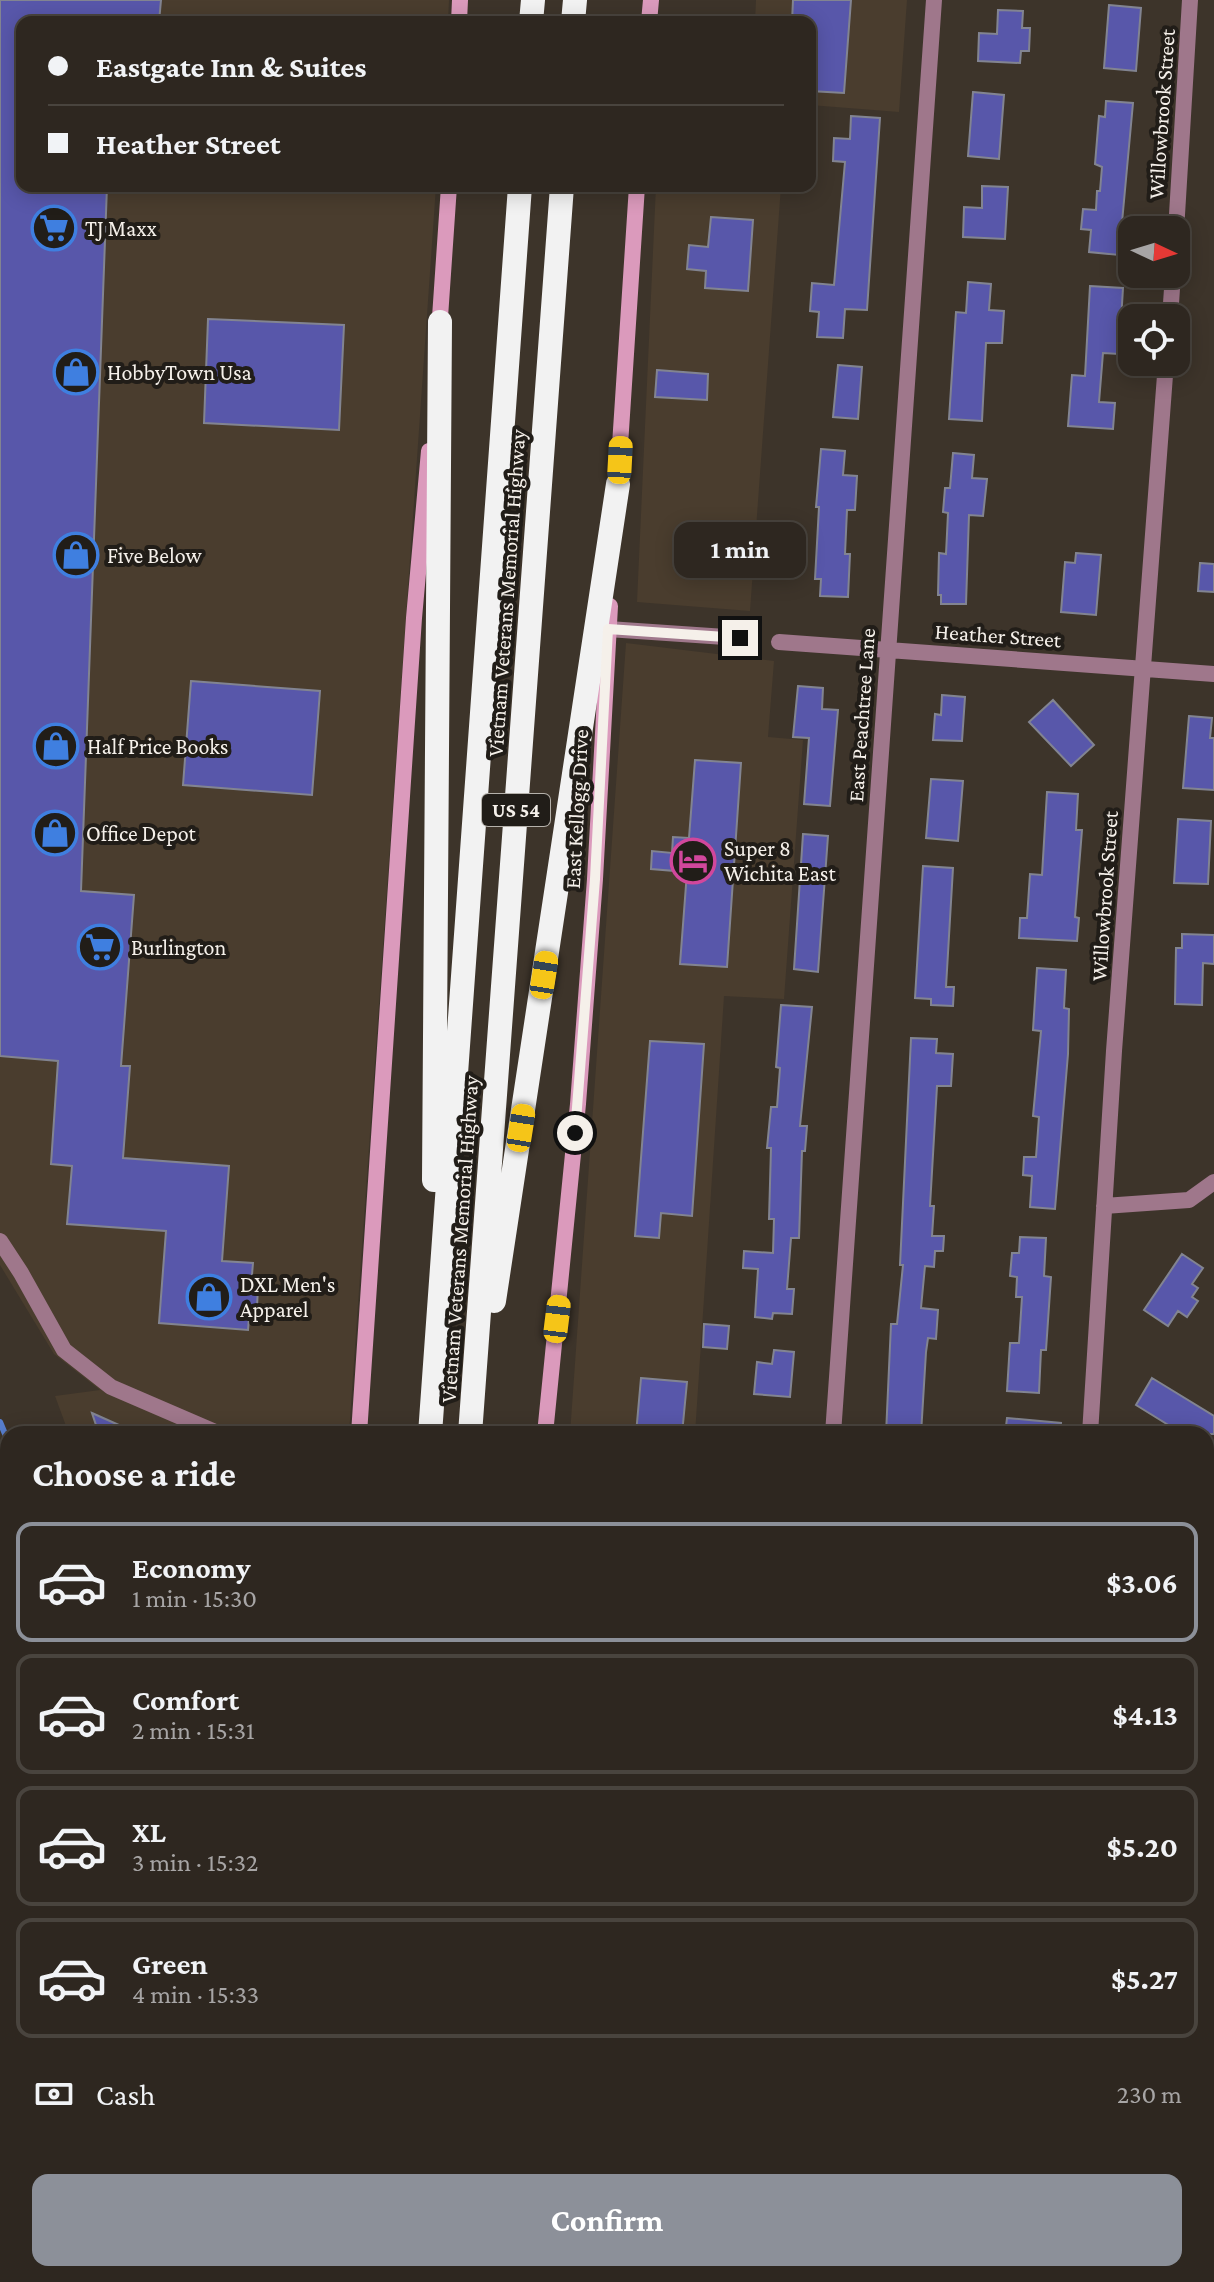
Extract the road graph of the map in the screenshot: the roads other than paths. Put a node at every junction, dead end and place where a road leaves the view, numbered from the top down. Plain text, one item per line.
1 (934, 0) edge
2 (1190, 0) edge
3 (449, 192) edge
4 (520, 192) edge
5 (562, 192) edge
6 (637, 192) edge
7 (1177, 216) edge
8 (440, 322) junction
9 (1165, 376) edge
10 (618, 484) junction
11 (608, 629) junction
12 (740, 638) dead end
13 (779, 642) dead end
14 (888, 648) junction
15 (1143, 668) junction
16 (1214, 674) edge
17 (1214, 1182) edge
18 (1104, 1206) junction
19 (0, 1241) edge
20 (432, 1398) junction
21 (201, 1426) edge
22 (360, 1426) edge
23 (430, 1426) edge
24 (473, 1426) edge
25 (473, 1426) edge
26 (546, 1426) edge
27 (834, 1426) edge
28 (1090, 1426) edge

1 - 14 street, East Peachtree Lane
2 - 7 street, Willowbrook Street
3 - 8 main road
4 - 20 highway, Vietnam Veterans Memorial Highway / US 54
5 - 24 highway, Vietnam Veterans Memorial Highway / US 54
6 - 10 main road, East Kellogg Drive
8 - 20 highway
8 - 22 main road
9 - 15 street, Willowbrook Street
10 - 11 main road, East Kellogg Drive
10 - 25 highway
11 - 12 street
11 - 26 main road, East Kellogg Drive
13 - 14 street, Heather Street
14 - 15 street, Heather Street
14 - 27 street, East Peachtree Lane
15 - 16 street, Heather Street
15 - 18 street, Willowbrook Street
17 - 18 street
18 - 28 street, Willowbrook Street
19 - 21 street
20 - 23 highway, Vietnam Veterans Memorial Highway / US 54

